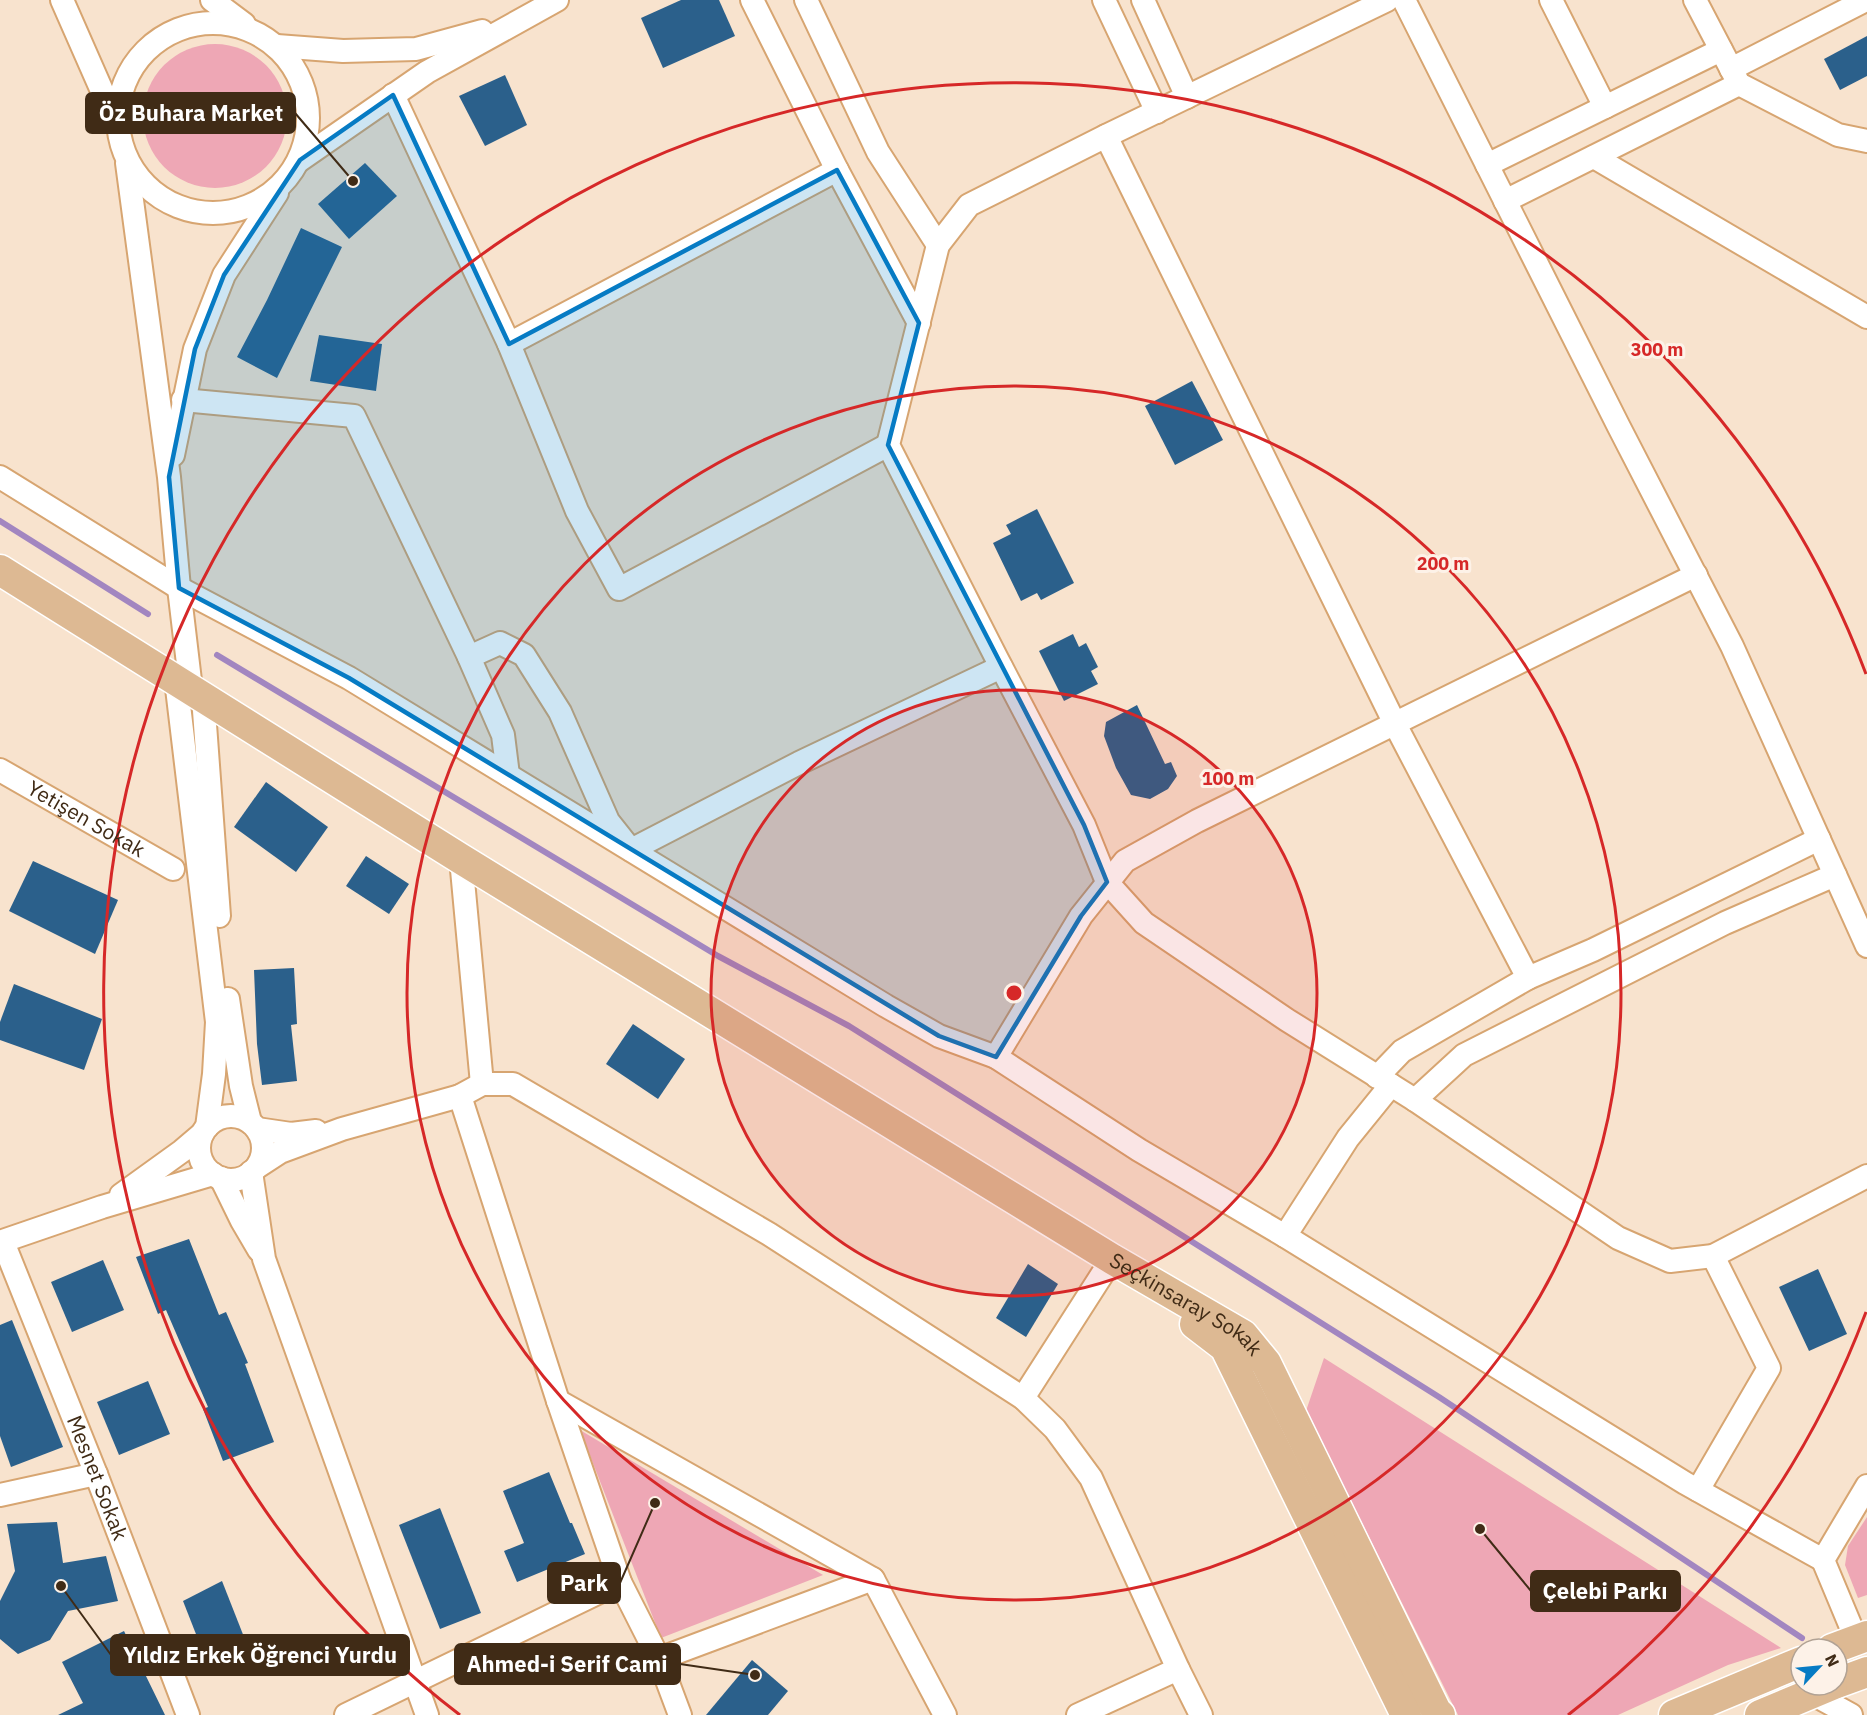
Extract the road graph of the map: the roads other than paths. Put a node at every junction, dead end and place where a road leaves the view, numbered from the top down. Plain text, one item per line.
1 (62, 0) edge
2 (212, 0) edge
3 (557, 0) edge
4 (752, 0) edge
5 (806, 0) edge
6 (1104, 0) edge
7 (1143, 0) edge
8 (1387, 0) edge
9 (1404, 0) edge
10 (1551, 0) edge
11 (1695, 0) edge
12 (1866, 0) edge
13 (515, 22) junction
14 (250, 29) junction
15 (277, 46) junction
16 (1730, 67) junction
17 (393, 95) junction
18 (1187, 97) junction
19 (1605, 107) junction
20 (1157, 112) junction
21 (119, 130) junction
22 (1106, 136) junction
23 (1867, 141) edge
24 (1594, 157) junction
25 (126, 159) junction
26 (300, 160) junction
27 (1487, 165) junction
28 (837, 170) junction
29 (282, 185) junction
30 (1505, 201) junction
31 (938, 245) junction
32 (1867, 317) edge
33 (919, 323) junction
34 (509, 344) junction
35 (183, 400) junction
36 (888, 445) junction
37 (0, 477) edge
38 (169, 477) junction
39 (0, 570) edge
40 (1696, 575) junction
41 (178, 588) junction
42 (469, 657) junction
43 (1001, 667) junction
44 (190, 689) junction
45 (1394, 722) junction
46 (0, 771) edge
47 (508, 775) junction
48 (1818, 839) junction
49 (631, 850) junction
50 (461, 859) junction
51 (173, 869) dead end
52 (1835, 875) junction
53 (1107, 882) junction
54 (1867, 946) edge
55 (1528, 978) junction
56 (996, 1057) junction
57 (1384, 1081) junction
58 (482, 1084) junction
59 (460, 1096) junction
60 (1415, 1100) junction
61 (253, 1125) junction
62 (342, 1129) junction
63 (204, 1130) junction
64 (254, 1170) junction
65 (217, 1176) junction
66 (1867, 1176) edge
67 (102, 1207) junction
68 (1285, 1236) junction
69 (1, 1242) edge
70 (1713, 1256) junction
71 (264, 1259) junction
72 (1112, 1260) junction
73 (1023, 1398) junction
74 (558, 1401) junction
75 (96, 1474) junction
76 (1867, 1486) edge
77 (1698, 1490) junction
78 (0, 1495) edge
79 (1823, 1560) junction
80 (873, 1579) junction
81 (620, 1582) junction
82 (1852, 1641) edge
83 (659, 1659) junction
84 (1789, 1667) edge
85 (1178, 1669) junction
86 (1867, 1672) edge
87 (1849, 1679) edge
88 (414, 1683) junction
89 (1803, 1697) edge
90 (1836, 1697) edge
91 (188, 1715) edge
92 (346, 1715) edge
93 (427, 1715) edge
94 (680, 1715) edge
95 (945, 1715) edge
96 (1078, 1715) edge
97 (1201, 1715) edge
98 (1406, 1715) edge
99 (1440, 1715) edge
100 (1674, 1715) edge
101 (1760, 1715) edge
102 (1851, 1715) edge

1 - 21 street
2 - 14 street
3 - 13 street
4 - 28 street
5 - 31 street
6 - 20 street
7 - 18 street
8 - 18 street
9 - 27 street
10 - 19 street
11 - 16 street
12 - 16 street
13 - 15 street
13 - 17 street
14 - 15 street
14 - 21 street
15 - 26 street
16 - 19 street
16 - 23 street
16 - 24 street
17 - 26 street
17 - 34 street
18 - 20 street
19 - 27 street
20 - 22 street
21 - 25 street
22 - 31 street
22 - 45 street
24 - 30 street
24 - 32 street
25 - 29 street
25 - 38 street
26 - 29 street
27 - 30 street
28 - 33 street
28 - 34 street
29 - 35 street
30 - 40 street
31 - 33 street
33 - 36 street
34 - 36 street
35 - 38 street
35 - 42 street
36 - 43 street
37 - 41 street
38 - 41 street
39 - 44 main road
40 - 45 street
40 - 48 street
41 - 44 street
41 - 47 street
42 - 47 street
42 - 49 street
43 - 49 street
43 - 53 street
44 - 50 main road
44 - 61 street
44 - 63 street
45 - 53 street
45 - 55 street
46 - 51 street, Yetişen Sokak
47 - 49 street
48 - 52 street
48 - 55 street
49 - 56 street
50 - 58 street
50 - 72 main road
52 - 54 street
52 - 60 street
53 - 56 street
53 - 57 street
55 - 57 street
56 - 68 street
57 - 60 street
57 - 68 street
58 - 59 street
58 - 73 street
59 - 62 street
59 - 74 street
60 - 70 street
61 - 62 street
61 - 63 street
61 - 64 street
62 - 64 street
63 - 65 street
63 - 67 street
64 - 65 street
64 - 71 street
65 - 67 street
65 - 71 street
66 - 70 street
67 - 69 street
68 - 77 street
69 - 75 street, Mesnet Sokak
70 - 77 street
71 - 88 street
72 - 73 street
72 - 98 main road, Seçkinsaray Sokak
72 - 99 main road, Seçkinsaray Sokak
73 - 85 street
74 - 80 street
74 - 81 street
75 - 78 street
75 - 91 street, Mesnet Sokak
76 - 79 street
77 - 79 street
79 - 82 street
80 - 83 street
80 - 95 street
81 - 83 street
81 - 88 street
83 - 94 street
84 - 100 main road
85 - 96 street
85 - 97 street
86 - 87 main road
88 - 92 street
88 - 93 street
89 - 101 main road
90 - 102 street

